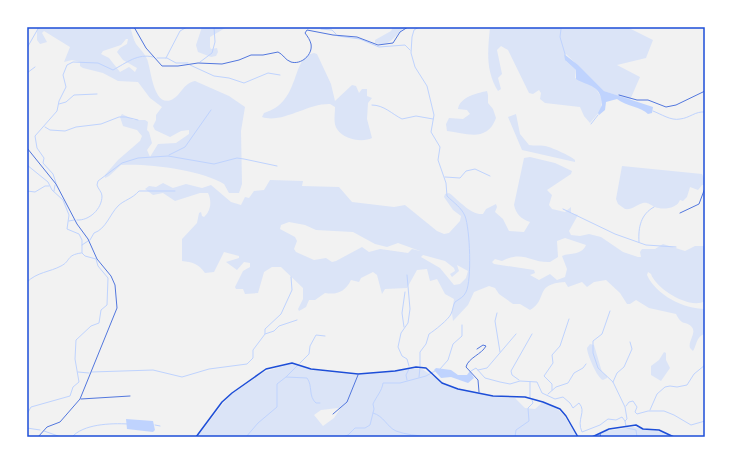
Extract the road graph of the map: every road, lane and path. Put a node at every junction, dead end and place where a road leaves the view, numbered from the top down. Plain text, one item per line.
1 (134, 27) edge
2 (408, 27) edge
3 (705, 91) edge
4 (619, 95) dead end
5 (27, 148) edge
6 (705, 188) edge
7 (680, 213) dead end
8 (477, 348) dead end
9 (358, 374) junction
10 (479, 393) junction
11 (130, 396) dead end
12 (80, 399) junction
13 (333, 414) dead end
14 (600, 433) junction
15 (38, 437) edge
16 (196, 437) edge
17 (578, 437) edge
18 (592, 437) edge
19 (601, 437) edge
20 (674, 437) edge

1 - 2 street
3 - 4 street
5 - 12 street
6 - 7 street
8 - 10 street
9 - 10 main road
9 - 13 street
9 - 16 main road
10 - 17 main road
11 - 12 street
12 - 15 street
14 - 18 main road
14 - 19 street
14 - 20 main road

